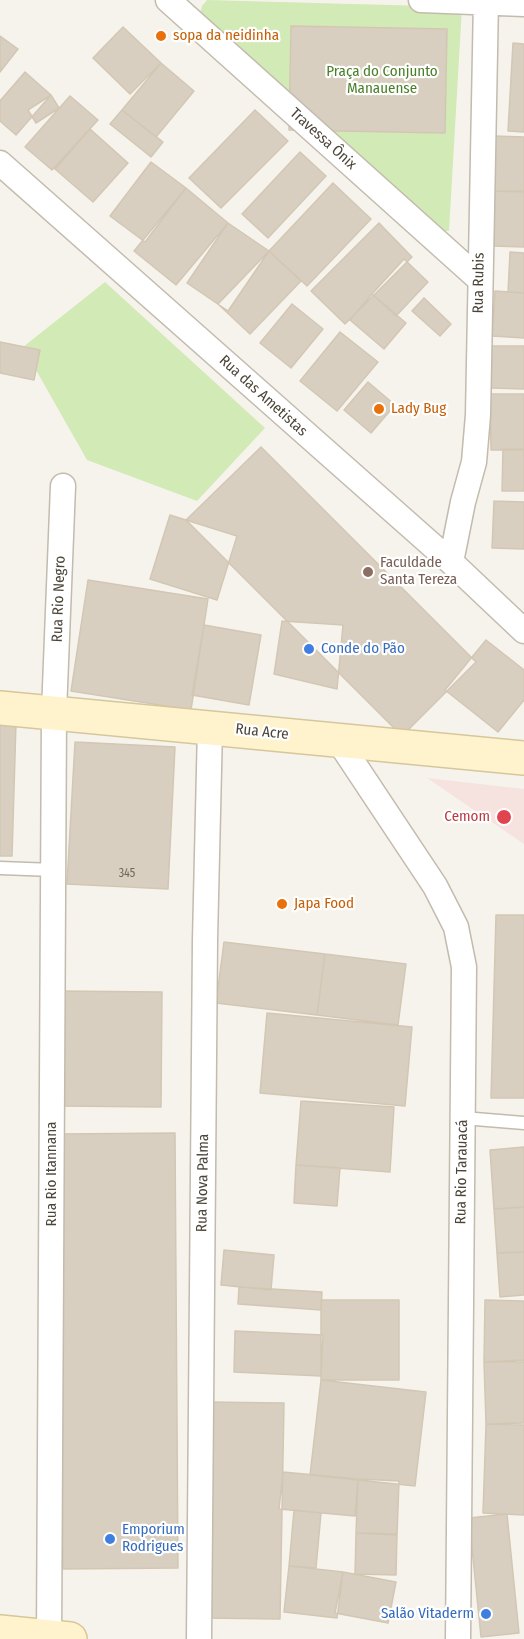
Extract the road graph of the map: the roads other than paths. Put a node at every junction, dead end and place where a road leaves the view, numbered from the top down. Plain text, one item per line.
1 (168, 0) edge
2 (421, 0) edge
3 (486, 1) edge
4 (524, 3) edge
5 (0, 163) edge
6 (479, 279) junction
7 (63, 486) dead end
8 (451, 562) junction
9 (524, 631) edge
10 (0, 708) edge
11 (54, 712) junction
12 (210, 727) junction
13 (338, 740) junction
14 (524, 758) edge
15 (0, 868) edge
16 (54, 870) junction
17 (463, 1118) junction
18 (524, 1123) edge
19 (0, 1632) edge
20 (56, 1638) edge
21 (199, 1639) edge
22 (458, 1639) edge

1 - 6 street, Travessa Ônix
2 - 3 street
3 - 4 street
3 - 6 street, Rua Rubis
5 - 8 street, Rua das Ametistas
6 - 8 street, Rua Rubis
7 - 11 street, Rua Rio Negro
8 - 9 street, Rua das Ametistas
10 - 11 street, Rua Acre
11 - 12 street, Rua Acre
11 - 16 street, Rua Rio Itannana
12 - 13 street, Rua Acre
12 - 21 street, Rua Nova Palma
13 - 14 street, Rua Acre
13 - 17 street, Rua Rio Tarauacá
15 - 16 lane
16 - 20 street, Rua Rio Itannana
17 - 18 lane
17 - 22 street, Rua Rio Tarauacá
19 - 20 street

